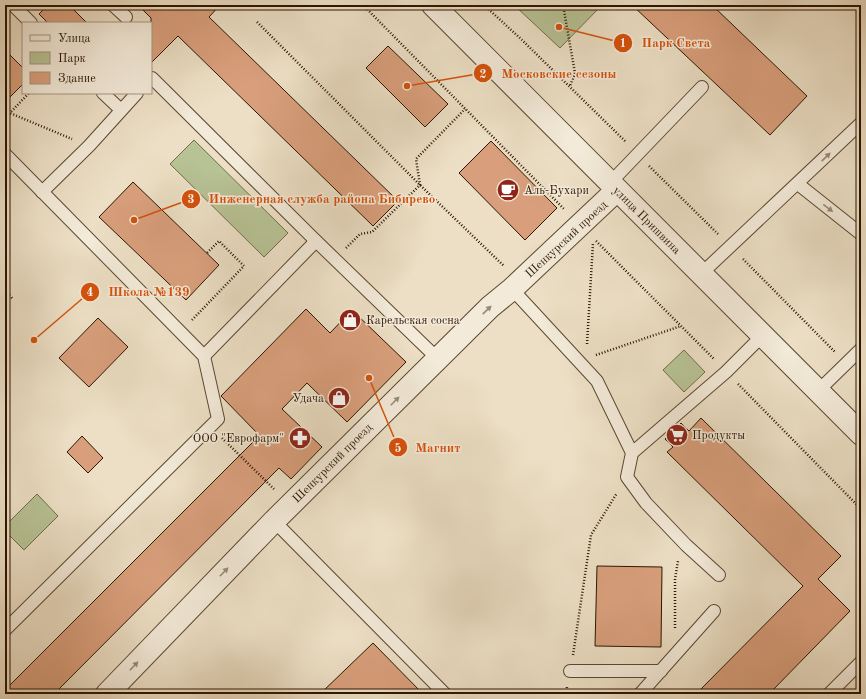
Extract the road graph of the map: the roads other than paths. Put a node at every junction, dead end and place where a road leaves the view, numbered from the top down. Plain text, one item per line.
1 (13, 5) edge
2 (113, 5) edge
3 (433, 5) edge
4 (126, 18) dead end
5 (30, 22) edge
6 (152, 78) edge
7 (702, 87) dead end
8 (104, 94) edge
9 (136, 94) edge
10 (121, 110) junction
11 (861, 123) edge
12 (5, 154) edge
13 (798, 184) junction
14 (614, 187) junction
15 (42, 192) junction
16 (861, 234) edge
17 (316, 241) junction
18 (701, 274) junction
19 (512, 289) junction
20 (763, 335) junction
21 (861, 349) edge
22 (204, 356) junction
23 (438, 359) junction
24 (818, 391) junction
25 (861, 434) edge
26 (632, 453) junction
27 (274, 521) junction
28 (719, 575) dead end
29 (714, 612) dead end
30 (5, 630) edge
31 (861, 662) edge
32 (570, 671) road end
33 (661, 671) junction
34 (107, 694) edge
35 (445, 694) edge
36 (640, 694) edge
37 (829, 694) edge

1 - 5 lane
2 - 4 lane
3 - 14 street, улица Пришвина
6 - 17 lane
7 - 14 lane
8 - 10 lane
9 - 10 lane
10 - 15 lane
13 -> 11 lane
12 - 15 lane
13 -> 16 lane
13 - 18 lane
14 - 18 street, улица Пришвина
14 - 19 street, Шенкурский проезд
15 - 22 lane
17 - 22 lane
17 - 23 lane
18 - 20 street, улица Пришвина
23 -> 19 street, Шенкурский проезд
19 - 26 lane
20 - 24 street, улица Пришвина
20 - 26 lane
21 - 24 lane
22 - 30 lane
27 -> 23 street, Шенкурский проезд
24 - 25 street, улица Пришвина
26 - 28 lane
34 -> 27 street, Шенкурский проезд
27 - 35 lane
29 - 33 lane
31 - 37 lane
32 - 33 lane
33 - 36 lane

